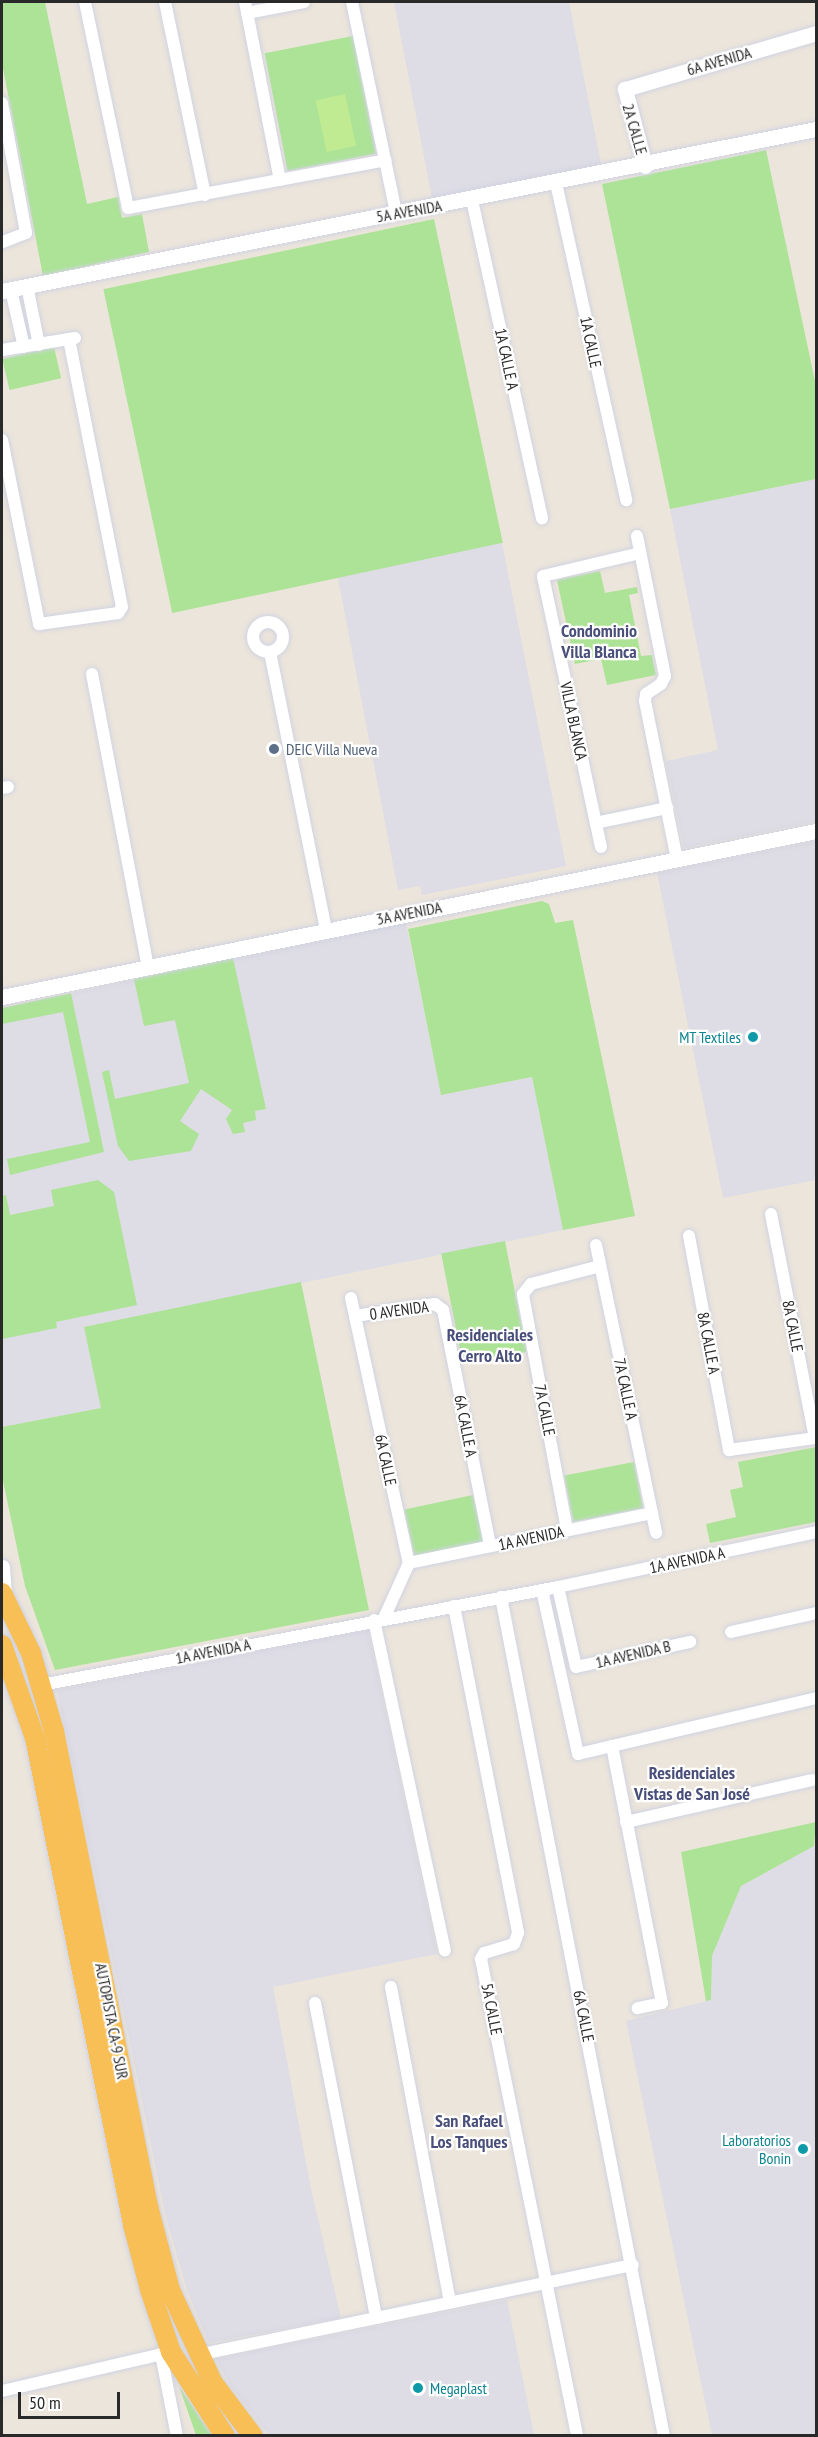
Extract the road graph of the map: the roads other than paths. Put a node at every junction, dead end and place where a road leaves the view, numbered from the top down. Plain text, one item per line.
1 (86, 2) edge
2 (165, 2) edge
3 (304, 2) edge
4 (352, 2) edge
5 (246, 7) edge
6 (816, 33) edge
7 (624, 92) joint
8 (2, 103) edge
9 (816, 129) edge
10 (386, 160) junction
11 (645, 166) junction
12 (280, 180) junction
13 (556, 183) junction
14 (205, 195) junction
15 (472, 200) junction
16 (396, 213) junction
17 (2, 242) edge
18 (27, 286) junction
19 (6, 290) edge
20 (39, 345) junction
21 (24, 347) junction
22 (2, 350) edge
23 (2, 441) edge
24 (626, 500) dead end
25 (542, 518) dead end
26 (637, 536) dead end
27 (640, 553) junction
28 (270, 652) dead end
29 (92, 674) dead end
30 (667, 808) junction
31 (596, 823) junction
32 (816, 831) edge
33 (601, 847) dead end
34 (677, 859) junction
35 (326, 930) junction
36 (148, 967) junction
37 (2, 997) edge
38 (771, 1214) dead end
39 (688, 1236) dead end
40 (596, 1245) dead end
41 (600, 1266) junction
42 (351, 1298) dead end
43 (441, 1307) joint
44 (355, 1316) junction
45 (816, 1438) edge
46 (652, 1513) junction
47 (567, 1530) junction
48 (816, 1532) edge
49 (656, 1533) dead end
50 (490, 1546) junction
51 (409, 1563) junction
52 (2, 1567) edge
53 (558, 1587) junction
54 (542, 1590) junction
55 (3, 1595) edge
56 (501, 1597) junction
57 (454, 1606) junction
58 (816, 1613) edge
59 (379, 1619) junction
60 (731, 1632) dead end
61 (690, 1642) dead end
62 (2, 1645) edge
63 (41, 1685) junction
64 (816, 1698) edge
65 (612, 1746) junction
66 (812, 1780) dead end
67 (626, 1822) junction
68 (444, 1950) dead end
69 (391, 1987) dead end
70 (315, 2002) dead end
71 (638, 2008) dead end
72 (633, 2265) junction
73 (547, 2283) junction
74 (450, 2303) junction
75 (376, 2318) junction
76 (166, 2353) junction
77 (198, 2355) junction
78 (2, 2391) edge
79 (177, 2436) edge
80 (225, 2436) edge
81 (253, 2436) edge
82 (577, 2436) edge
83 (664, 2436) edge

1 - 14 street
2 - 14 street
3 - 5 street
4 - 10 street
5 - 12 street
6 - 7 street, 6A AVENIDA
7 - 11 street, 2A CALLE
8 - 17 street
9 - 11 street, 5A AVENIDA
10 - 12 street
10 - 16 street
11 - 13 street, 5A AVENIDA
12 - 14 street
13 - 15 street, 5A AVENIDA
13 - 24 street, 1A CALLE
15 - 16 street, 5A AVENIDA
15 - 25 street, 1A CALLE A
16 - 18 street, 5A AVENIDA
18 - 19 street, 5A AVENIDA
18 - 20 street
19 - 21 street
20 - 21 street
20 - 23 street
21 - 22 street
26 - 27 street
27 - 30 street
27 - 31 street, VILLA BLANCA
28 - 35 street
29 - 36 street
30 - 31 street
30 - 34 street
31 - 33 street, VILLA BLANCA
32 - 34 street, 3A AVENIDA
34 - 35 street, 3A AVENIDA
35 - 36 street, 3A AVENIDA
36 - 37 street, 3A AVENIDA
38 - 45 street, 8A CALLE
39 - 45 street, 8A CALLE A
40 - 41 street, 7A CALLE A
41 - 46 street, 7A CALLE A
41 - 47 street, 7A CALLE
42 - 44 street, 6A CALLE
43 - 44 street, 0 AVENIDA
43 - 50 street, 6A CALLE A
44 - 51 street, 6A CALLE
46 - 47 street, 1A AVENIDA
46 - 49 street, 7A CALLE A
47 - 50 street, 1A AVENIDA
48 - 53 street, 1A AVENIDA A
50 - 51 street, 1A AVENIDA
51 - 59 street
52 - 55 street
53 - 54 street, 1A AVENIDA A
53 - 61 street, 1A AVENIDA B
54 - 56 street, 1A AVENIDA A
54 - 65 street
55 - 63 highway, AUTOPISTA CA-9 SUR
56 - 57 street, 1A AVENIDA A
56 - 72 street, 6A CALLE
57 - 59 street, 1A AVENIDA A
57 - 73 street, 5A CALLE
58 - 60 street
59 - 63 street, 1A AVENIDA A
59 - 68 street
62 - 76 highway, AUTOPISTA CA-9 SUR
63 - 77 highway, AUTOPISTA CA-9 SUR
64 - 65 street
65 - 67 street
66 - 67 street
67 - 71 street
69 - 74 street
70 - 75 street
72 - 73 street
72 - 83 street, 6A CALLE
73 - 74 street
73 - 82 street, 5A CALLE
74 - 75 street
75 - 77 street
76 - 78 street
76 - 79 street
76 - 80 highway, AUTOPISTA CA-9 SUR
77 - 81 highway, AUTOPISTA CA-9 SUR

